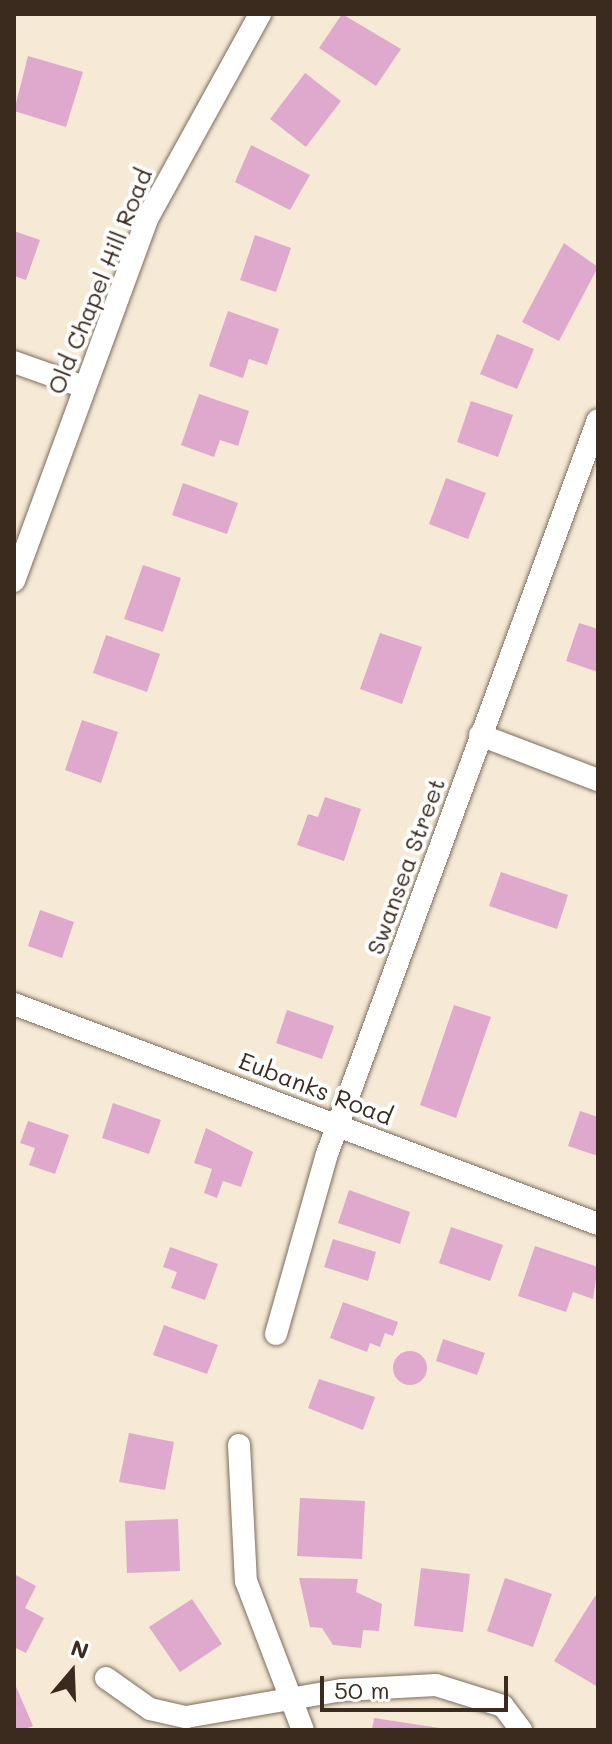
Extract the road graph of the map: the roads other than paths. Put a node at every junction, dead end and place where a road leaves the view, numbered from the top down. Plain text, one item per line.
1 (260, 14) edge
2 (14, 362) edge
3 (84, 387) junction
4 (598, 420) edge
5 (14, 581) edge
6 (480, 735) junction
7 (598, 780) edge
8 (14, 1004) edge
9 (338, 1124) junction
10 (598, 1224) edge
11 (276, 1334) dead end
12 (239, 1445) dead end
13 (106, 1678) dead end
14 (293, 1698) junction
15 (303, 1730) edge
16 (521, 1730) edge

1 - 3 street, Old Chapel Hill Road
2 - 3 street
3 - 5 street, Old Chapel Hill Road
4 - 6 street, Swansea Street
6 - 7 street
6 - 9 street, Swansea Street
8 - 9 street, Eubanks Road
9 - 10 street, Eubanks Road
9 - 11 street, Swansea Street
12 - 14 street
13 - 14 street
14 - 15 street
14 - 16 street

